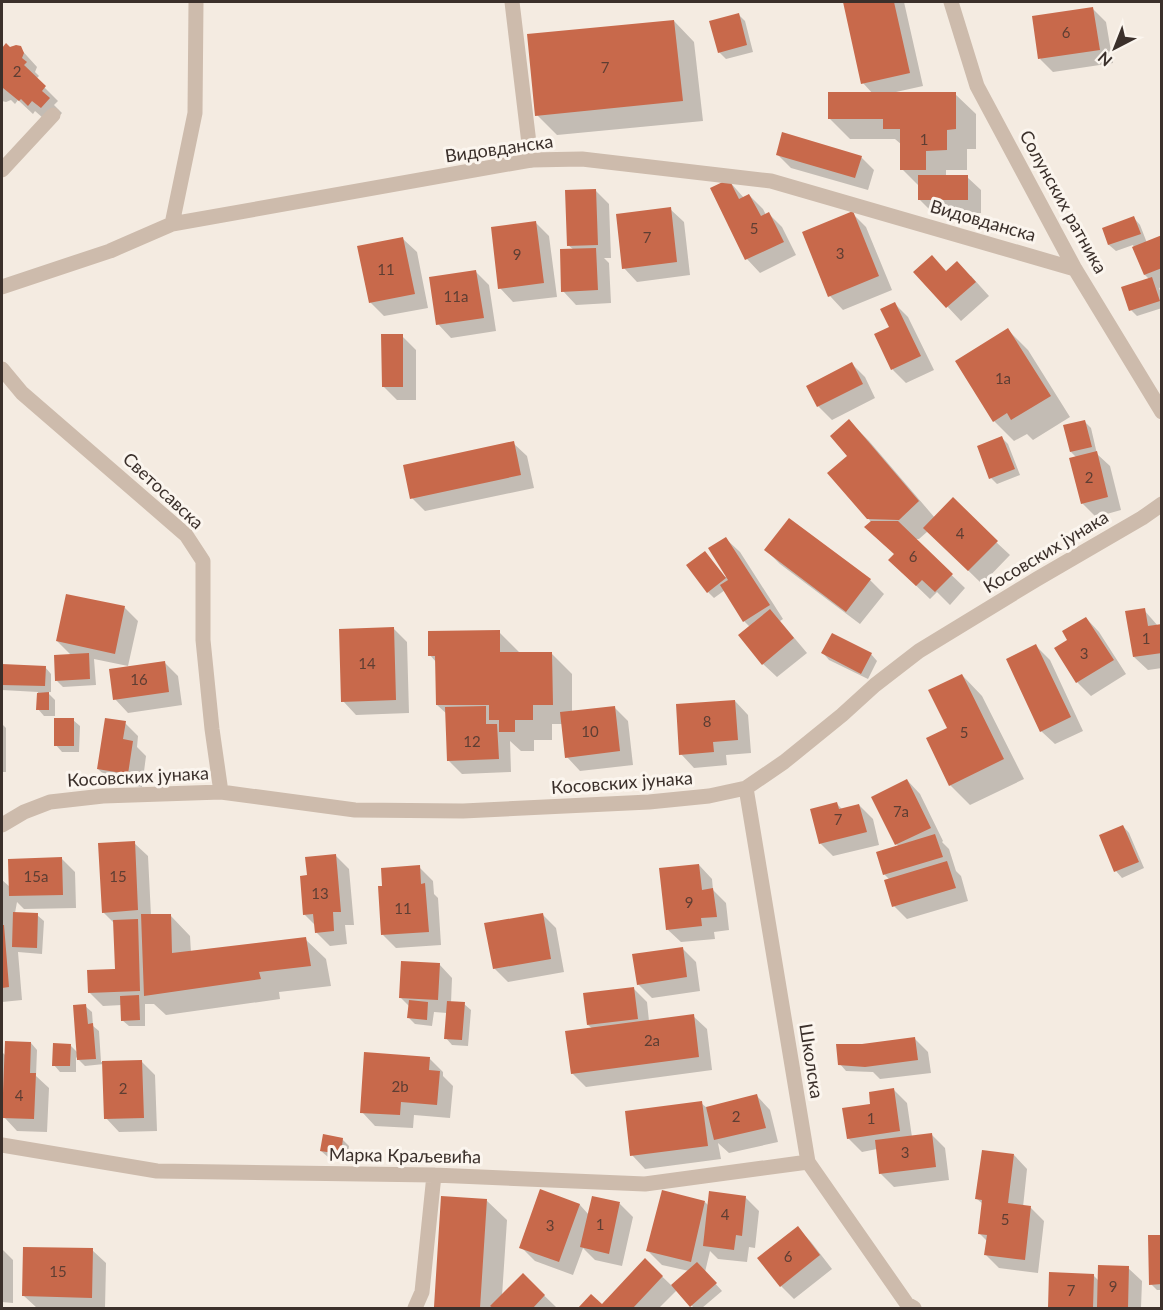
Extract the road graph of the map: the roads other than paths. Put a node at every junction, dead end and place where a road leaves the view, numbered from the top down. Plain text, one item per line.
1 (196, 2) edge
2 (512, 2) edge
3 (951, 2) edge
4 (53, 116) dead end
5 (531, 160) junction
6 (2, 170) edge
7 (172, 224) junction
8 (1076, 269) junction
9 (2, 287) edge
10 (2, 369) edge
11 (1161, 412) edge
12 (1161, 504) edge
13 (746, 788) junction
14 (221, 792) junction
15 (2, 825) edge
16 (2, 1145) edge
17 (808, 1162) junction
18 (434, 1175) junction
19 (415, 1308) edge
20 (914, 1308) edge

1 - 7 street
2 - 5 street
3 - 8 street, Солунских ратника
4 - 6 street
5 - 7 street, Видовданска
5 - 8 street, Видовданска
7 - 9 street, Видовданска
8 - 11 street, Солунских ратника
10 - 14 street, Светосавска
12 - 13 street, Косовских јунака
13 - 14 street, Косовских јунака
13 - 17 street, Школска
14 - 15 street, Косовских јунака
16 - 18 street, Марка Краљевића
17 - 18 street, Марка Краљевића
17 - 20 street, Школска
18 - 19 street

